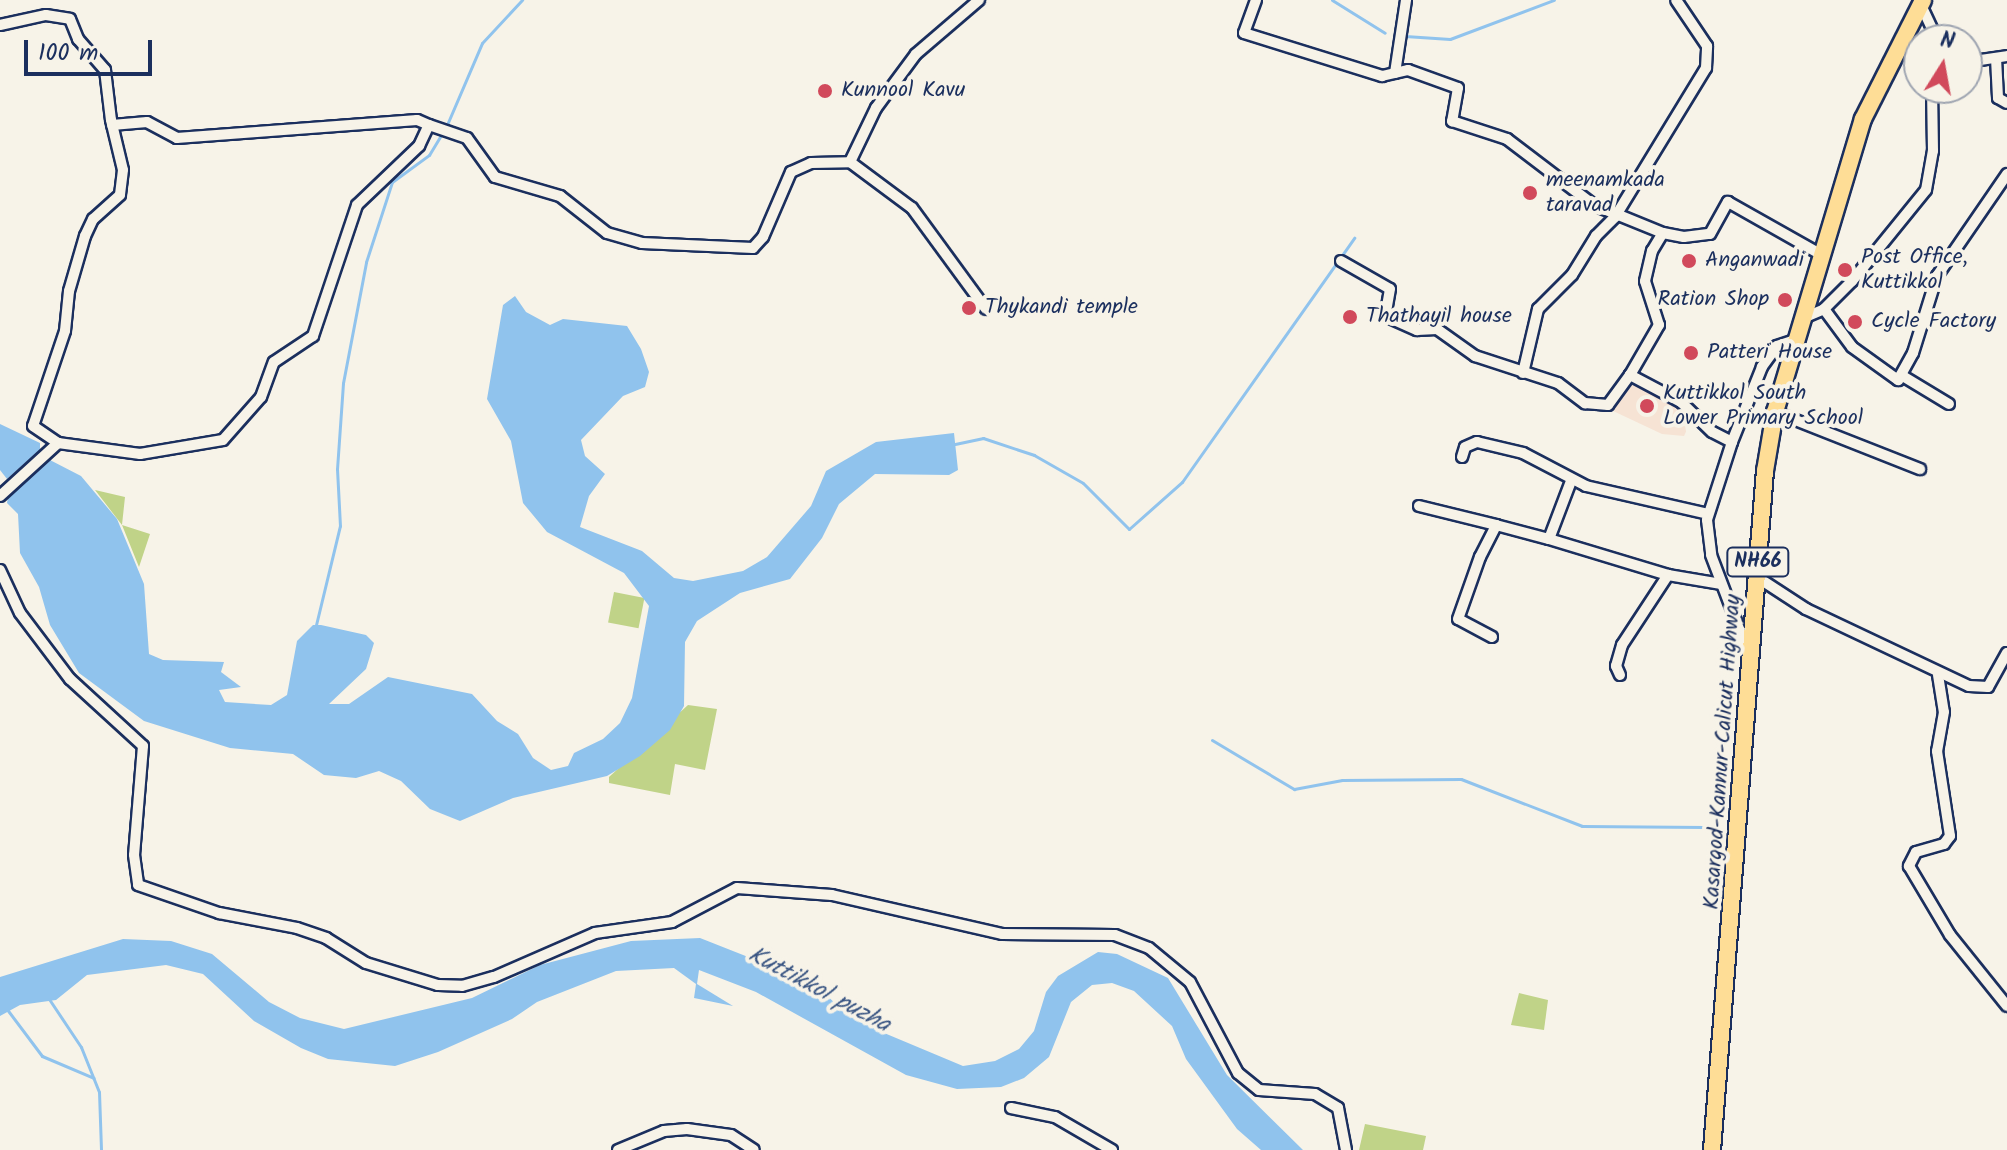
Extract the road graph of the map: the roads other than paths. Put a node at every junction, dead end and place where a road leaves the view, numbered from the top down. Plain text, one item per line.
1 (979, 0) edge
2 (1256, 0) edge
3 (1406, 0) edge
4 (1676, 0) edge
5 (1922, 2) edge
6 (1931, 24) edge
7 (0, 25) edge
8 (2001, 57) edge
9 (1395, 73) junction
10 (2007, 103) edge
11 (1932, 104) edge
12 (112, 125) junction
13 (432, 127) junction
14 (850, 162) junction
15 (2007, 174) edge
16 (1615, 217) junction
17 (1663, 233) junction
18 (1820, 254) junction
19 (1341, 261) dead end
20 (986, 309) dead end
21 (1824, 309) junction
22 (1799, 320) junction
23 (1792, 341) junction
24 (1523, 373) junction
25 (1630, 375) junction
26 (1901, 375) junction
27 (1949, 404) dead end
28 (1775, 412) junction
29 (1732, 442) junction
30 (58, 443) junction
31 (1462, 457) dead end
32 (1920, 469) dead end
33 (1571, 481) junction
34 (2, 494) edge
35 (1419, 506) dead end
36 (1708, 514) junction
37 (1496, 525) junction
38 (1549, 539) junction
39 (0, 570) edge
40 (1668, 575) junction
41 (1757, 577) junction
42 (1721, 584) junction
43 (1492, 637) dead end
44 (2007, 653) edge
45 (1752, 660) junction
46 (1620, 675) dead end
47 (1938, 675) junction
48 (2007, 1006) edge
49 (1011, 1108) dead end
50 (618, 1150) edge
51 (754, 1150) edge
52 (1112, 1150) edge
53 (1346, 1150) edge
54 (1712, 1150) edge

1 - 14 street
2 - 9 street
3 - 9 street
4 - 16 street
5 - 6 street
5 - 18 highway, Kasargod-Kannur-Calicut Highway / NH66
7 - 12 street
8 - 10 street
9 - 16 street
11 - 21 street
12 - 13 street
12 - 30 street
13 - 14 street
13 - 30 street
14 - 20 street
15 - 26 street
16 - 17 street
16 - 24 street
17 - 18 street
17 - 25 street
18 - 22 highway, Kasargod-Kannur-Calicut Highway / NH66
19 - 24 street
21 - 22 street
21 - 26 street
22 - 23 highway, Kasargod-Kannur-Calicut Highway / NH66
23 - 28 highway, Kasargod-Kannur-Calicut Highway / NH66
23 - 29 street
24 - 25 street
25 - 29 street
26 - 27 street
28 - 32 street
28 - 41 highway, Kasargod-Kannur-Calicut Highway / NH66
29 - 36 street
30 - 34 street
31 - 33 street
33 - 36 street
33 - 38 street
35 - 37 street
36 - 42 street
37 - 38 street
37 - 43 street
38 - 40 street
39 - 53 street
40 - 42 street
40 - 46 street
41 - 45 highway, Kasargod-Kannur-Calicut Highway / NH66
41 - 47 street
42 - 45 street
44 - 47 street
45 - 54 highway, Kasargod-Kannur-Calicut Highway / NH66
47 - 48 street
49 - 52 street
50 - 51 street

